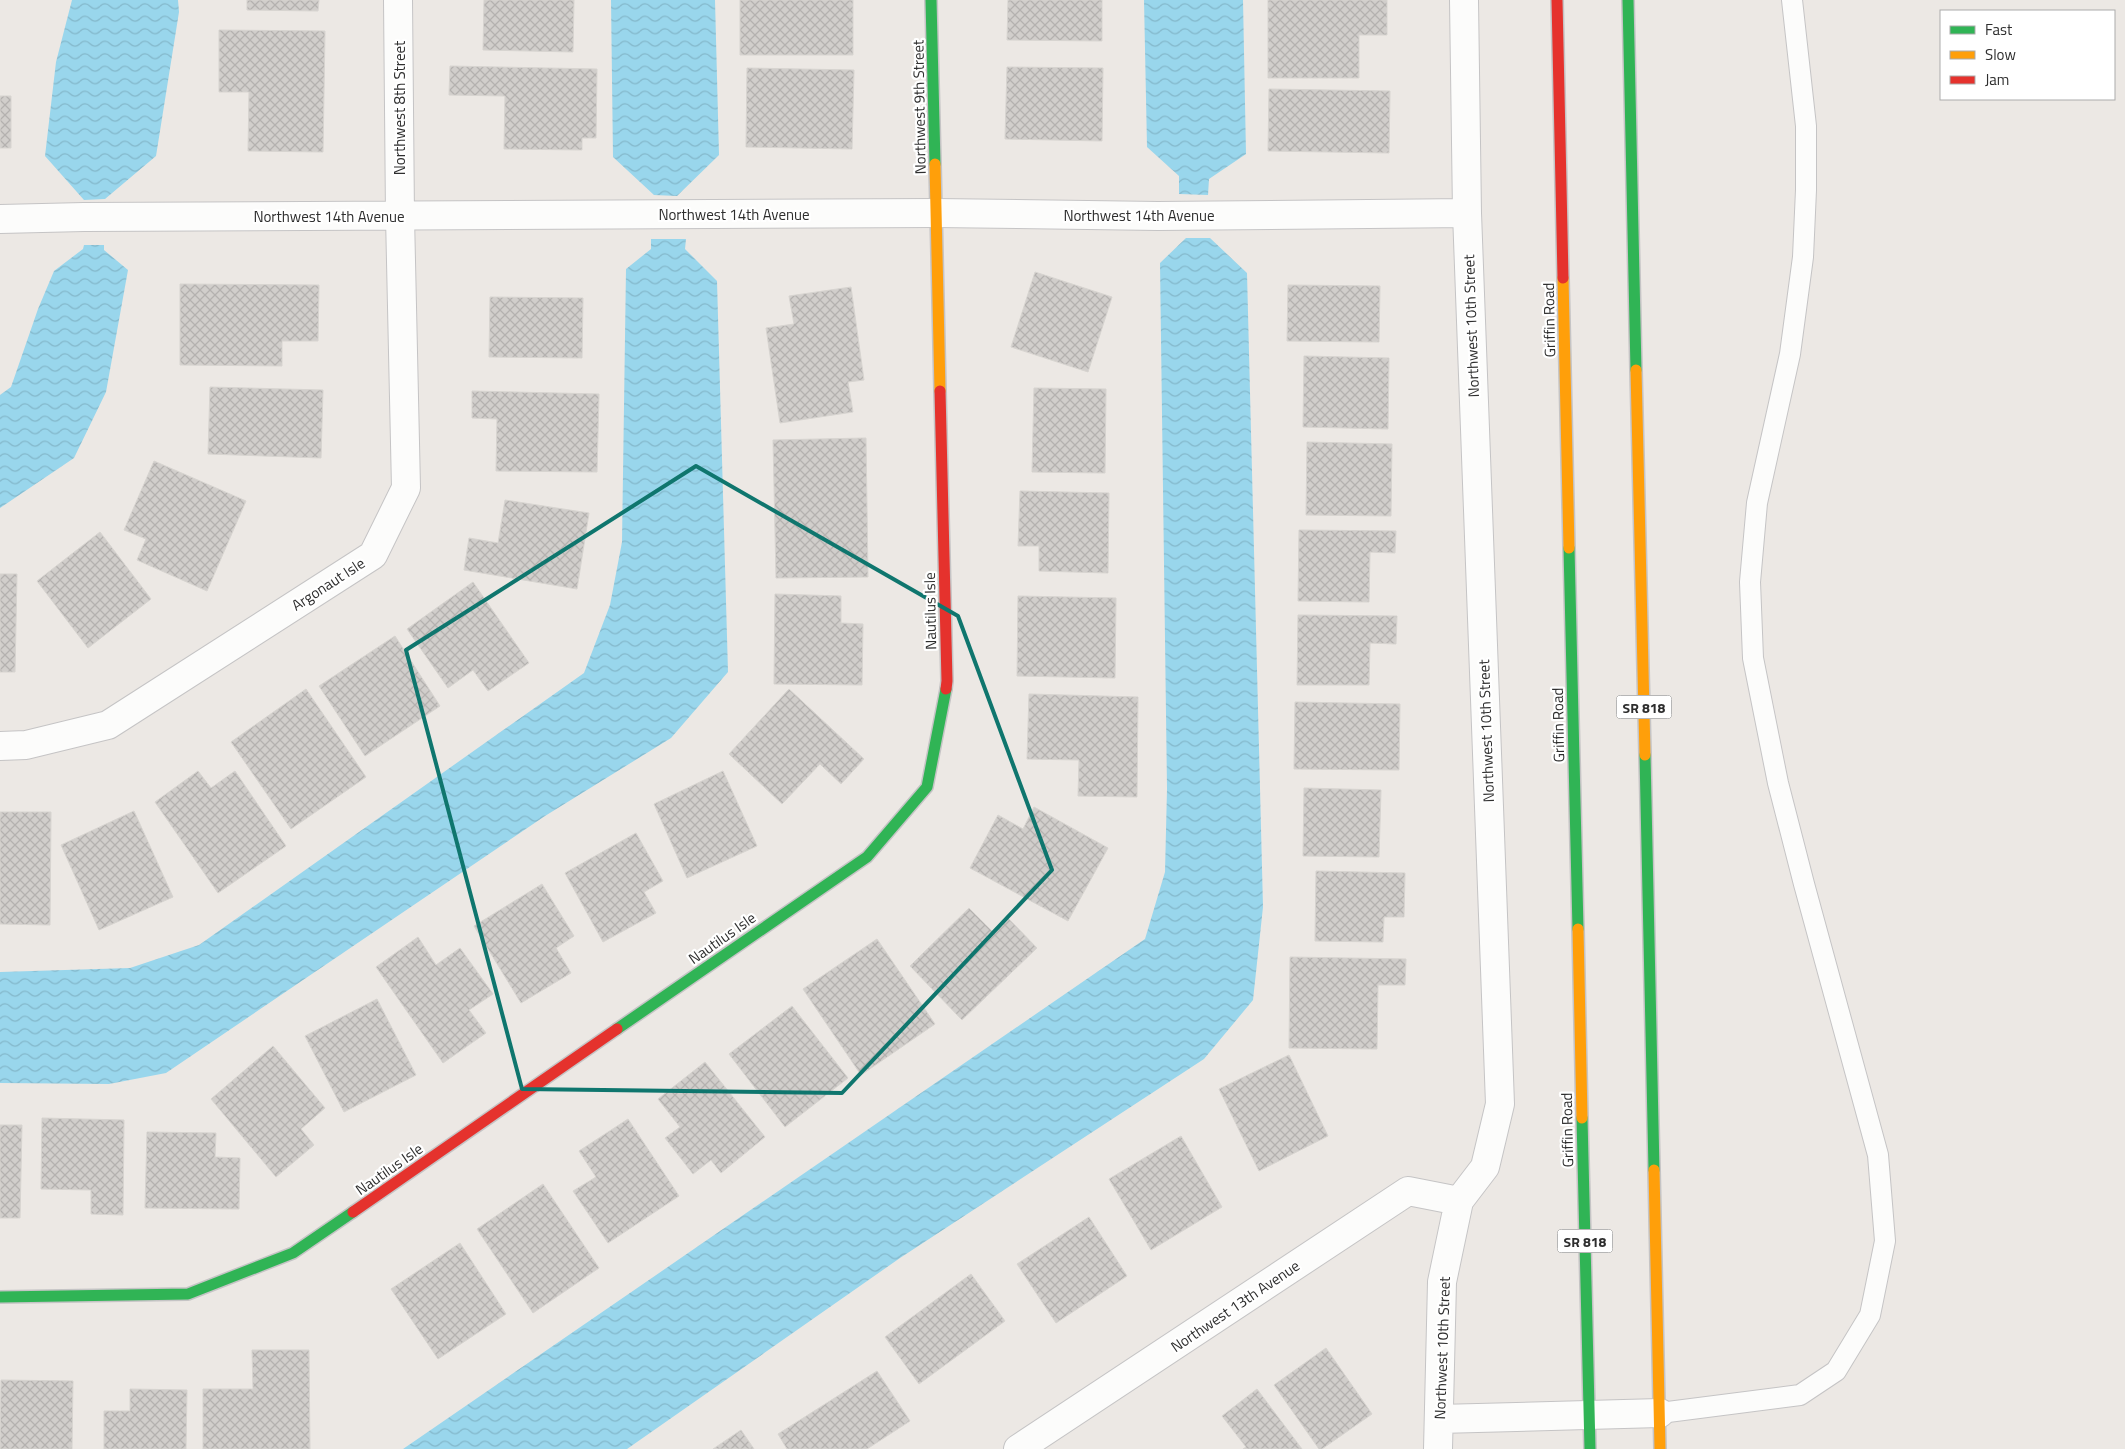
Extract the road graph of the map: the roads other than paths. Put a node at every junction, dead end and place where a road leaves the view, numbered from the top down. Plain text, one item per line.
1 (398, 0) edge
2 (931, 0) edge
3 (1464, 0) edge
4 (1557, 0) edge
5 (1628, 0) edge
6 (1792, 0) edge
7 (936, 213) junction
8 (1467, 213) junction
9 (400, 216) junction
10 (0, 219) edge
11 (0, 746) edge
12 (1459, 1201) junction
13 (0, 1297) edge
14 (1660, 1413) junction
15 (1589, 1416) junction
16 (1439, 1419) junction
17 (1018, 1449) edge
18 (1438, 1449) edge
19 (1590, 1449) edge
20 (1660, 1449) edge

1 - 9 street, Northwest 8th Street
2 - 7 main road, Northwest 9th Street
3 - 8 street, Northwest 10th Street
4 - 15 main road, Griffin Road / SR 818
5 - 14 main road, SR 818
6 - 14 lane
7 - 8 street, Northwest 14th Avenue
7 - 9 street, Northwest 14th Avenue
7 - 13 main road, Nautilus Isle
8 - 12 street, Northwest 10th Street
9 - 10 street, Northwest 14th Avenue
9 - 11 street, Argonaut Isle
12 - 16 street, Northwest 10th Street
12 - 17 street, Northwest 13th Avenue
14 - 15 street
14 - 20 main road, SR 818
15 - 16 street
15 - 19 main road, Griffin Road / SR 818
16 - 18 street, Northwest 10th Street

